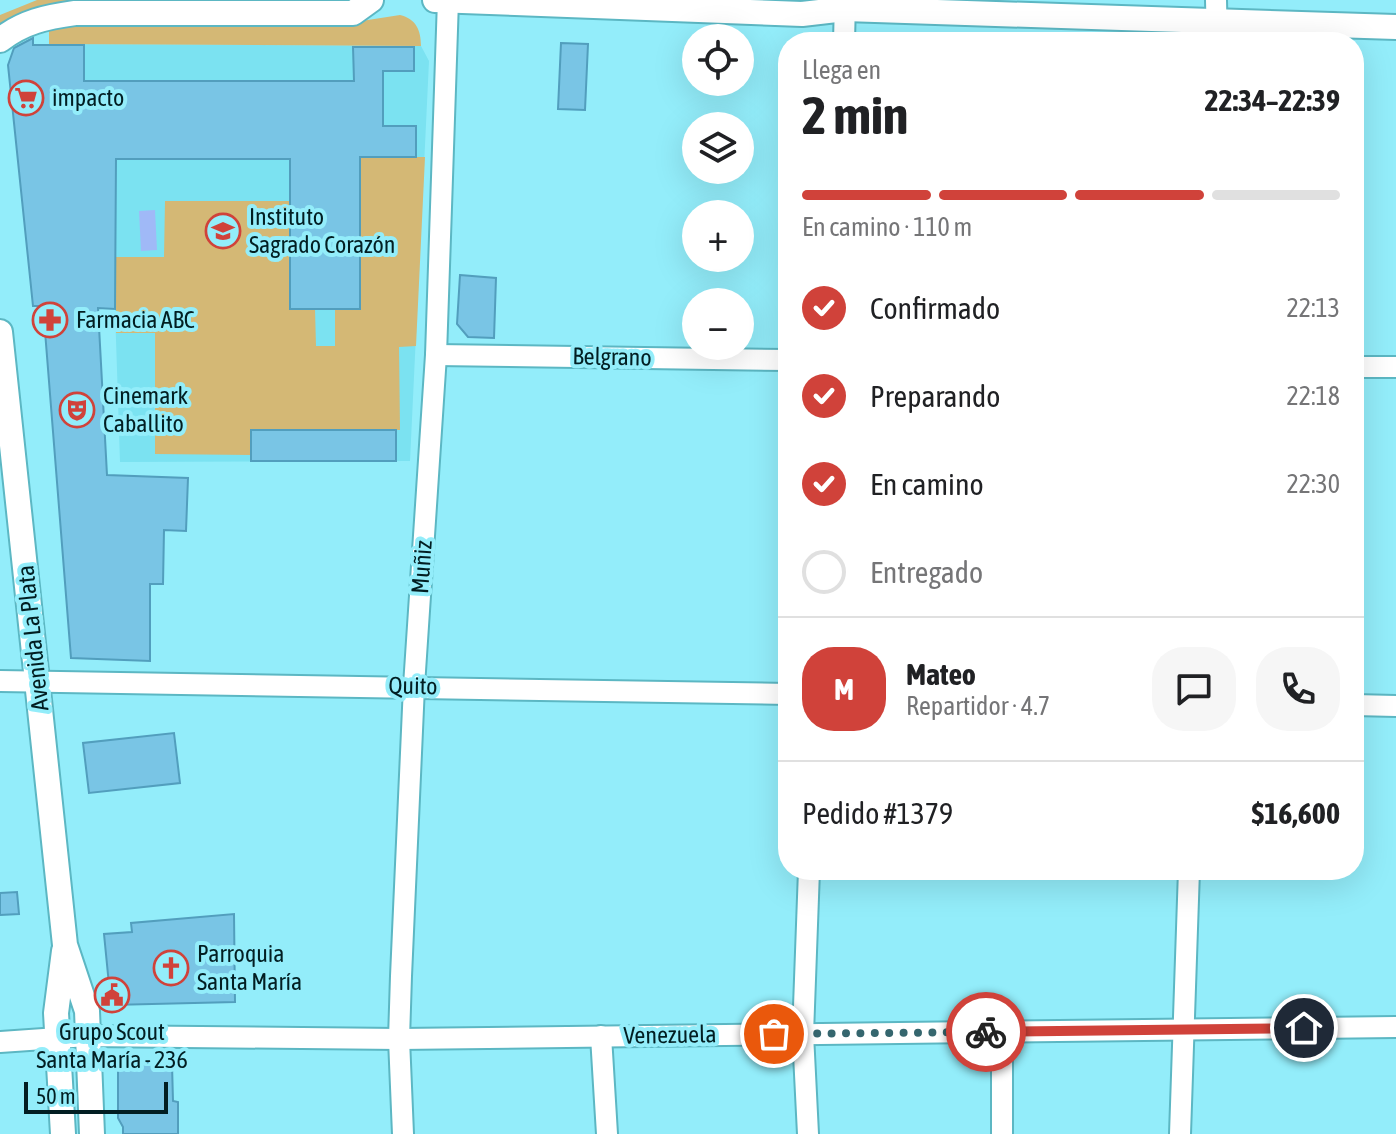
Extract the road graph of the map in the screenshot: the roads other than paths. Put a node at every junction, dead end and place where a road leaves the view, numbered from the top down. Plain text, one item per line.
1 (191, 0) edge
2 (371, 0) edge
3 (435, 0) edge
4 (448, 0) edge
5 (845, 5) edge
6 (215, 12) junction
7 (1217, 21) edge
8 (1396, 27) edge
9 (844, 32) edge
10 (0, 40) edge
11 (0, 332) edge
12 (436, 355) junction
13 (778, 360) edge
14 (1364, 367) edge
15 (1396, 367) edge
16 (0, 681) edge
17 (38, 682) junction
18 (414, 686) junction
19 (778, 694) edge
20 (1364, 705) edge
21 (1396, 706) edge
22 (809, 880) edge
23 (1189, 880) edge
24 (65, 945) junction
25 (1396, 1027) edge
26 (1182, 1029) junction
27 (1002, 1031) junction
28 (803, 1034) junction
29 (87, 1036) junction
30 (601, 1036) junction
31 (57, 1037) junction
32 (399, 1039) junction
33 (0, 1042) edge
34 (63, 1134) edge
35 (92, 1134) edge
36 (403, 1134) edge
37 (607, 1134) edge
38 (808, 1134) edge
39 (1002, 1134) edge
40 (1180, 1134) edge

1 - 6 main road
2 - 6 main road
3 - 4 main road
4 - 5 main road
4 - 12 street, Muñiz
5 - 7 main road
5 - 9 street
6 - 10 main road
7 - 8 main road
11 - 17 main road, Avenida La Plata
12 - 13 street, Belgrano
12 - 18 street, Muñiz
14 - 15 street
16 - 17 street, Quito
17 - 18 street, Quito
17 - 24 main road, Avenida La Plata
18 - 19 street, Quito
18 - 32 street, Muñiz
20 - 21 street
22 - 28 street
23 - 26 street
24 - 29 main road, Avenida La Plata
24 - 31 main road, Avenida La Plata
25 - 26 street, Venezuela
26 - 27 street, Venezuela
26 - 40 street
27 - 28 street, Venezuela
27 - 39 street
28 - 30 street, Venezuela
28 - 38 street
29 - 31 street, Venezuela
29 - 32 street, Venezuela
29 - 35 main road, Avenida La Plata
30 - 32 street, Venezuela
30 - 37 street
31 - 33 street, Venezuela
31 - 34 main road, Avenida La Plata
32 - 36 street, Muñiz

